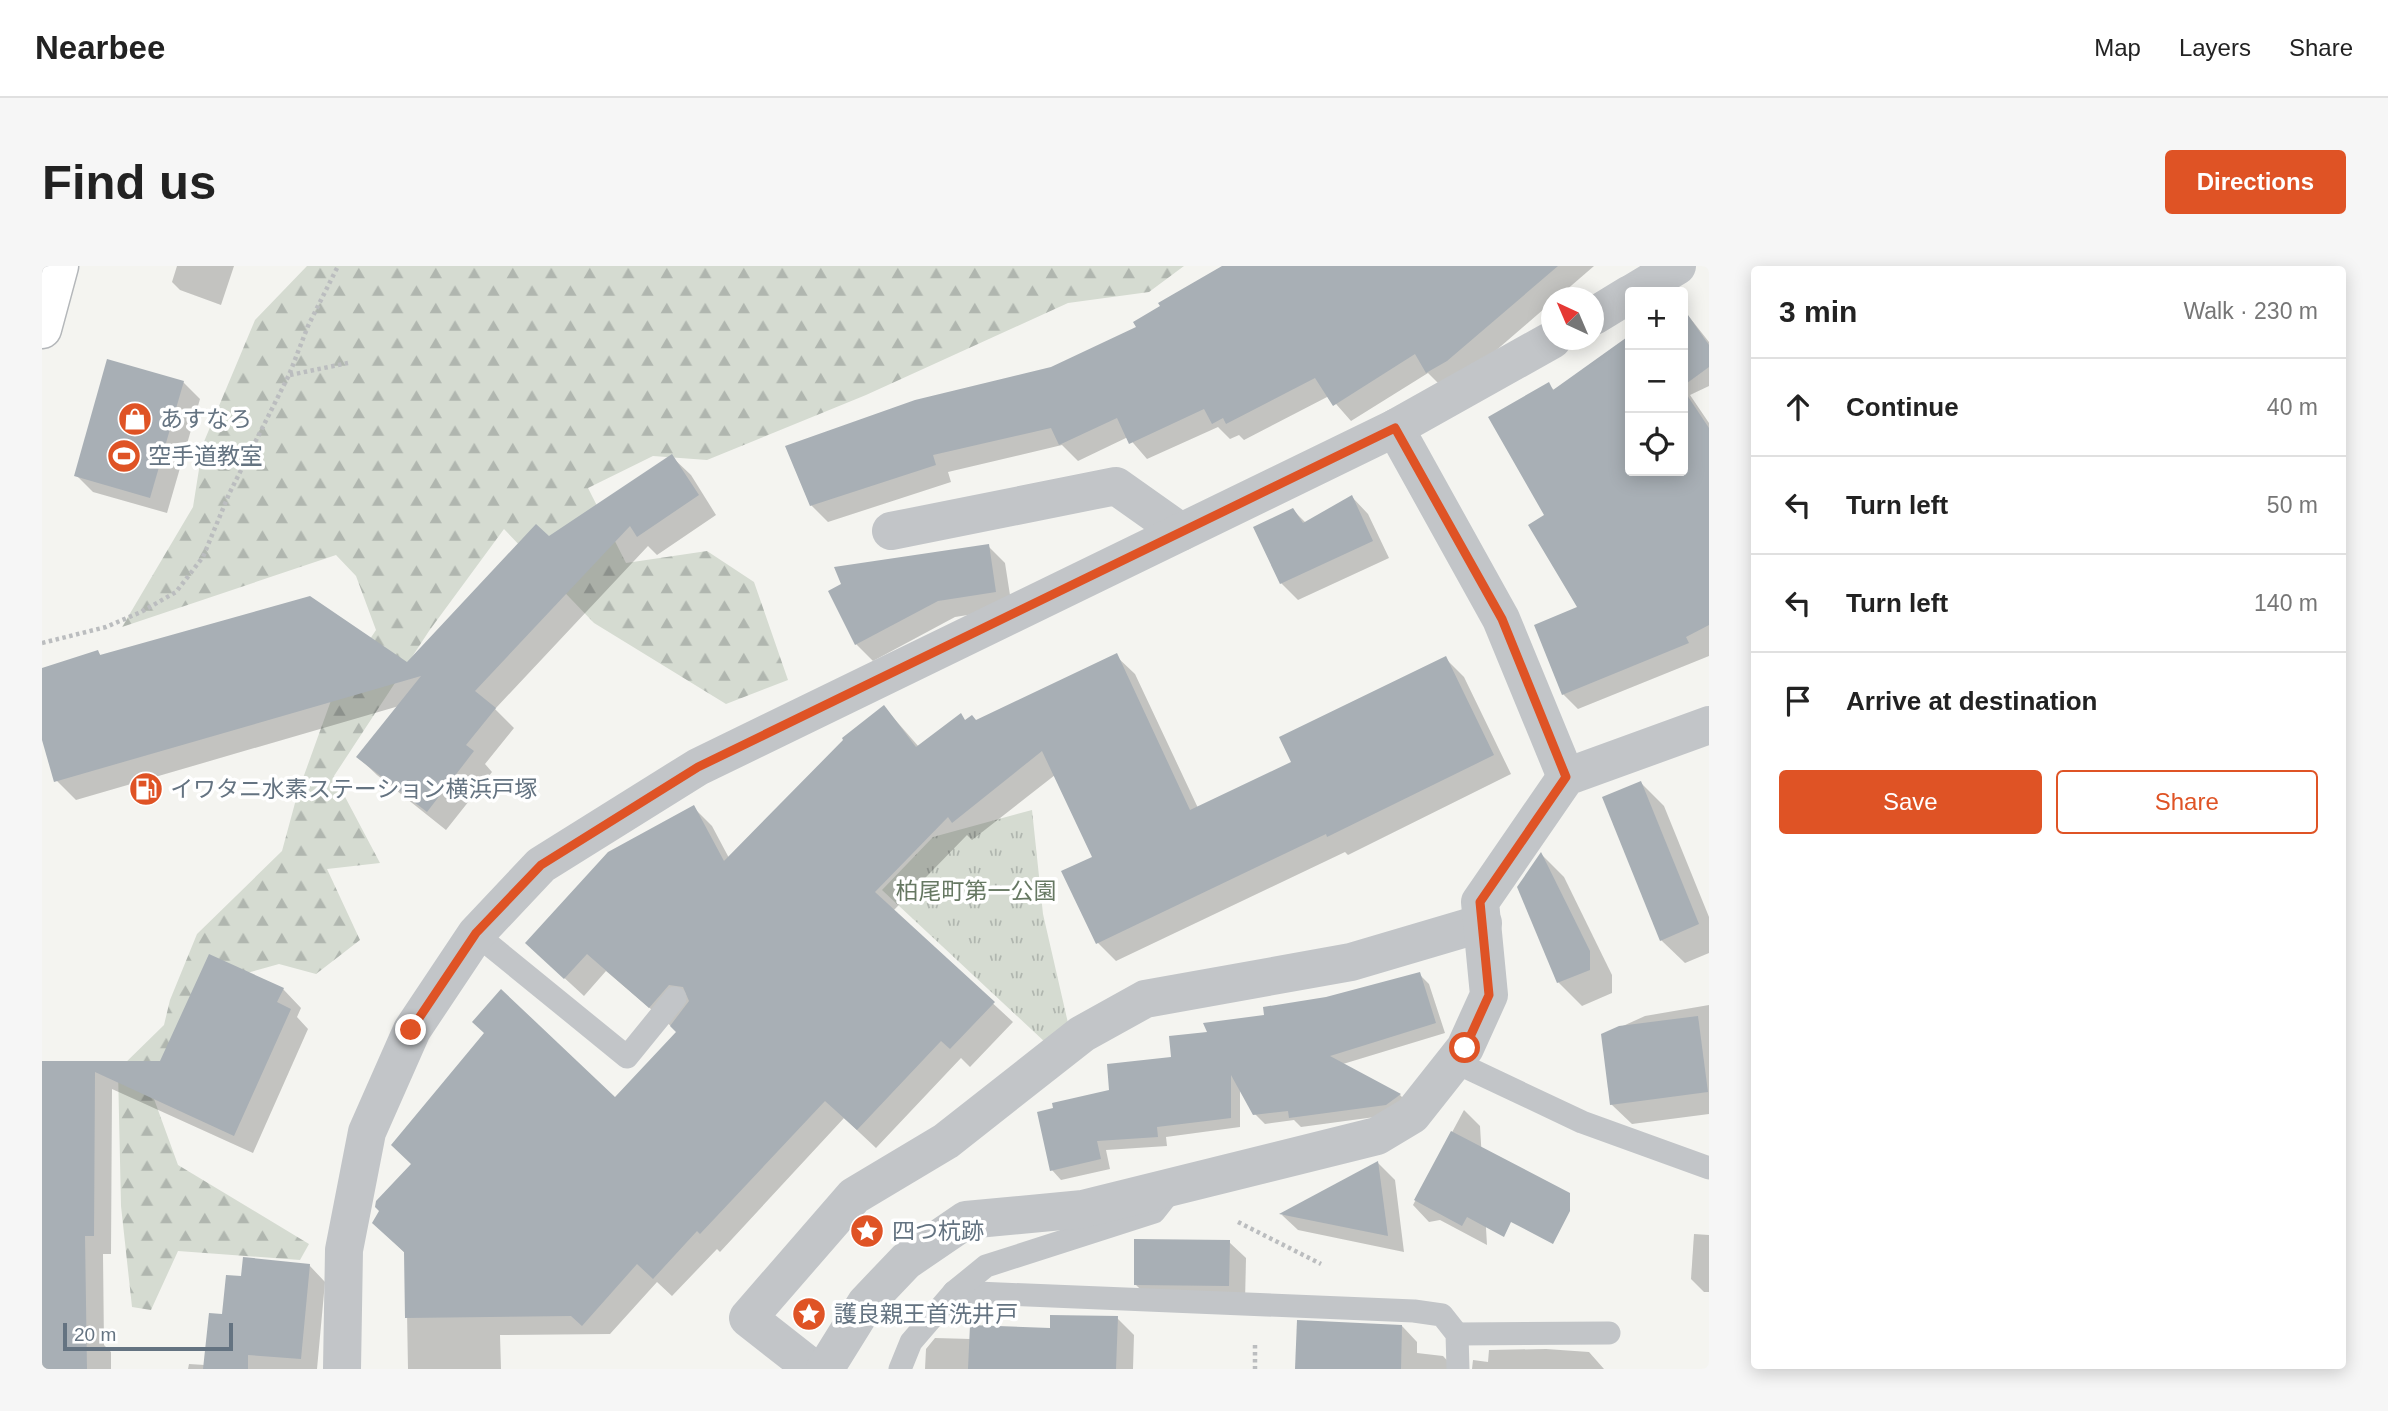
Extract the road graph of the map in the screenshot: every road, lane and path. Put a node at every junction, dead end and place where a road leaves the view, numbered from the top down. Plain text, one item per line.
1 (59, 266) edge
2 (338, 266) edge
3 (1677, 266) edge
4 (1642, 287) edge
5 (1625, 297) edge
6 (1604, 310) edge
7 (42, 329) edge
8 (1541, 346) edge
9 (348, 363) dead end
10 (289, 375) junction
11 (1395, 428) junction
12 (891, 531) dead end
13 (1181, 532) junction
14 (42, 643) edge
15 (1709, 725) edge
16 (1566, 777) junction
17 (1483, 923) junction
18 (476, 933) junction
19 (675, 998) dead end
20 (1455, 1062) junction
21 (1709, 1168) edge
22 (1173, 1187) junction
23 (954, 1292) junction
24 (1609, 1333) dead end
25 (1457, 1334) junction
26 (342, 1369) edge
27 (813, 1369) edge
28 (824, 1369) edge
29 (901, 1369) edge
30 (1458, 1369) edge

1 - 7 highway
2 - 10 path
3 - 4 street
5 - 6 street
8 - 11 street
9 - 10 path
10 - 14 path
11 - 13 street
11 - 16 street
12 - 13 street
13 - 18 street
15 - 16 street
16 - 17 street
17 - 20 street
17 - 27 street
18 - 19 lane
18 - 26 street
20 - 21 lane
20 - 22 street
22 - 23 lane
22 - 28 street
23 - 25 lane
23 - 29 lane
24 - 25 lane
25 - 30 lane

